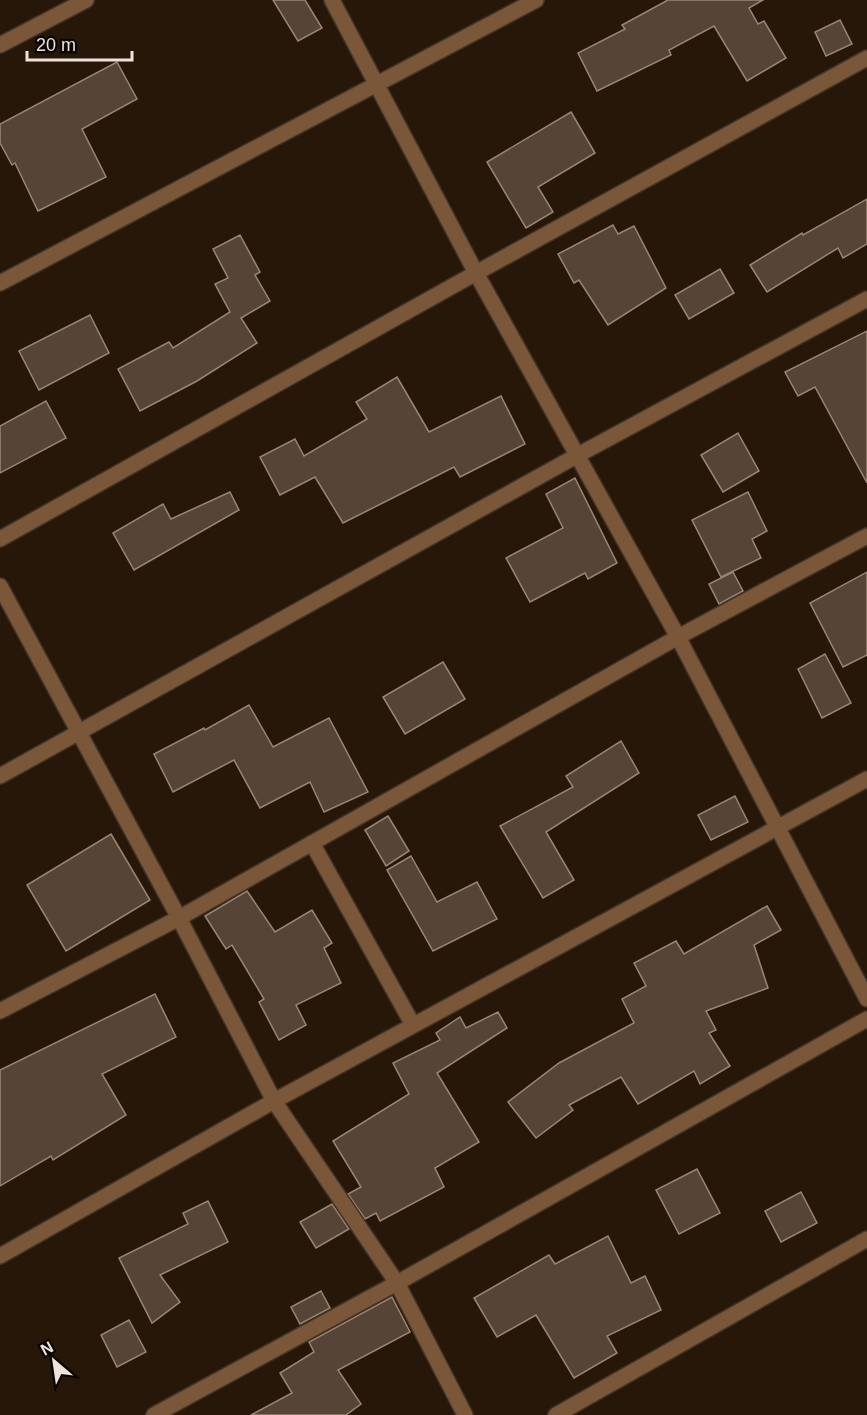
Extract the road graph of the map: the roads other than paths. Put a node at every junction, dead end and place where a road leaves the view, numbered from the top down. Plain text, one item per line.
1 (86, 0) edge
2 (332, 0) edge
3 (536, 0) edge
4 (0, 45) edge
5 (867, 58) edge
6 (375, 84) junction
7 (476, 273) junction
8 (0, 283) edge
9 (867, 300) edge
10 (578, 455) junction
11 (867, 536) edge
12 (0, 539) edge
13 (0, 586) edge
14 (678, 637) junction
15 (81, 733) junction
16 (0, 776) edge
17 (867, 779) edge
18 (777, 828) junction
19 (312, 843) junction
20 (179, 918) junction
21 (867, 999) edge
22 (0, 1011) edge
23 (867, 1019) edge
24 (413, 1025) junction
25 (274, 1101) junction
26 (867, 1239) edge
27 (0, 1256) edge
28 (397, 1283) junction
29 (154, 1415) edge
30 (465, 1415) edge
31 (555, 1415) edge

1 - 4 street
2 - 6 street
3 - 6 street
5 - 7 street
6 - 7 street
6 - 8 street
7 - 10 street
7 - 12 street
9 - 10 street
10 - 14 street
10 - 15 street
11 - 14 street
13 - 15 street
14 - 18 street
14 - 19 street
15 - 16 street
15 - 20 street
17 - 18 street
18 - 21 street
18 - 24 street
19 - 20 street
19 - 24 street
20 - 22 street
20 - 25 street
23 - 28 street
24 - 25 street
25 - 27 street
25 - 28 street
26 - 31 street
28 - 29 street
28 - 30 street

